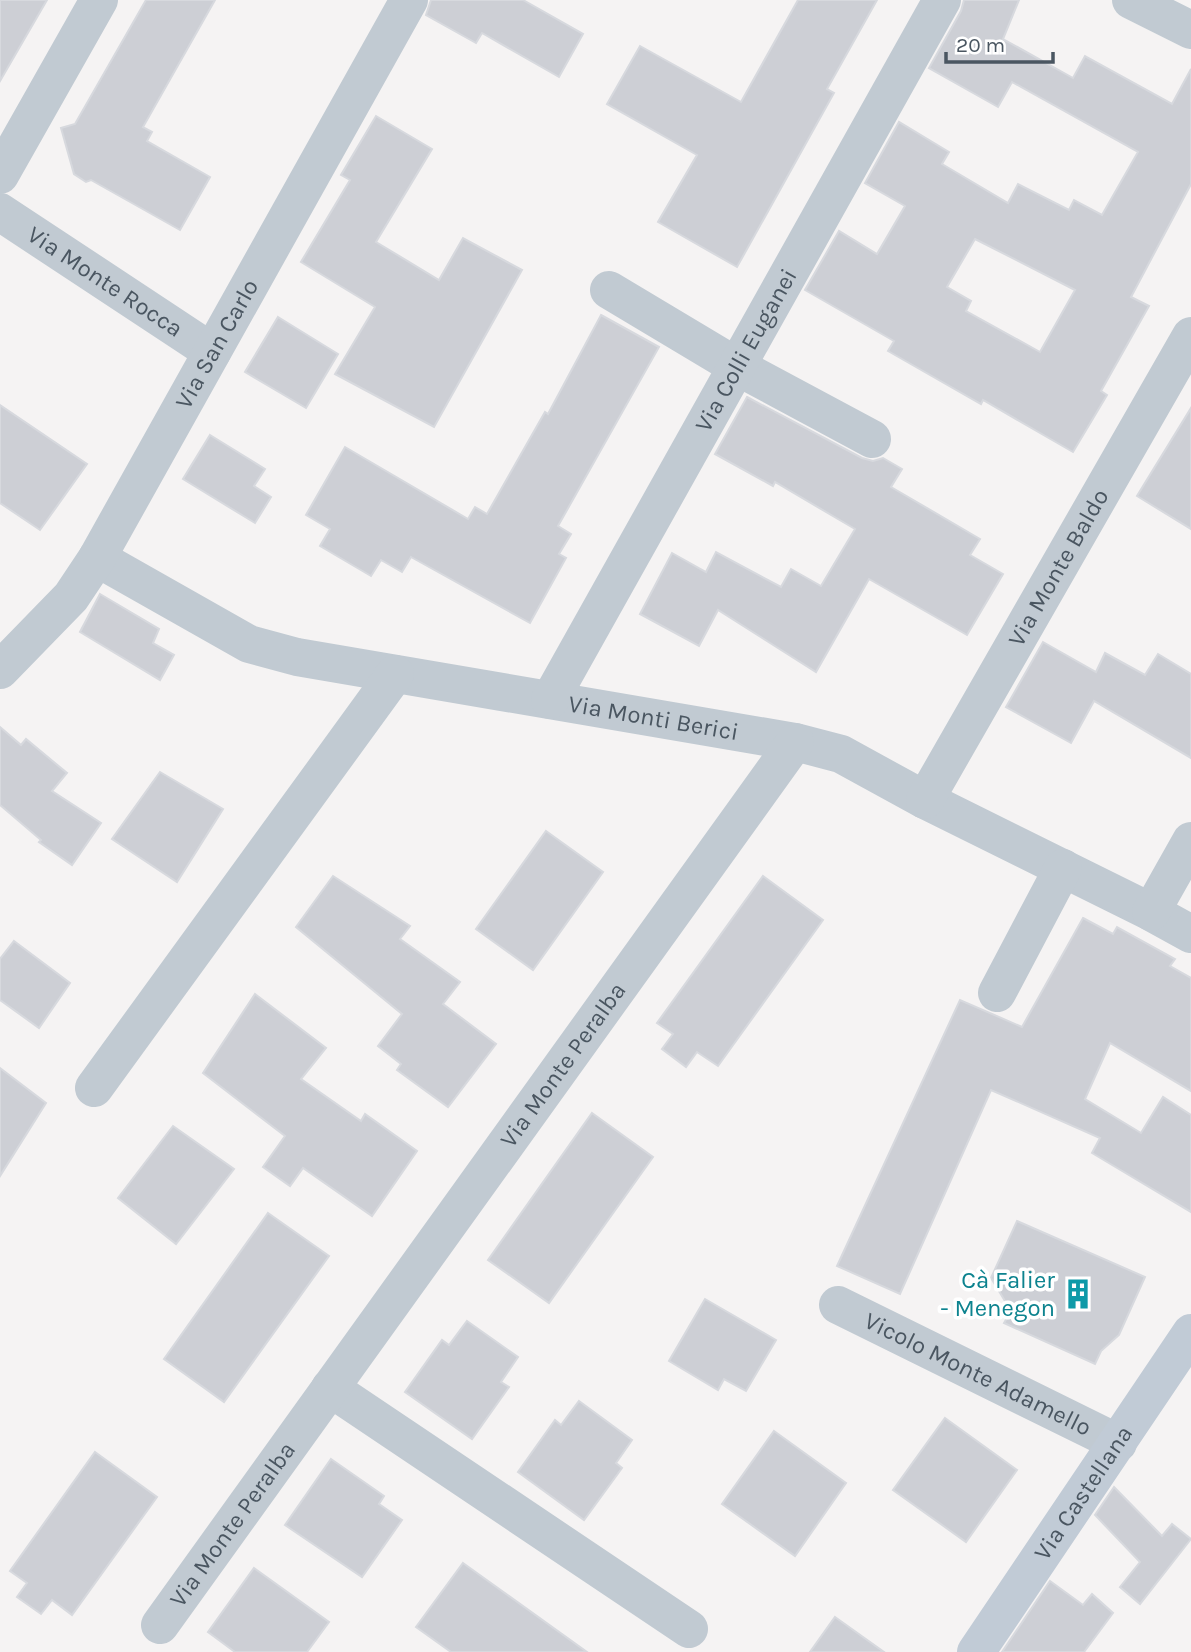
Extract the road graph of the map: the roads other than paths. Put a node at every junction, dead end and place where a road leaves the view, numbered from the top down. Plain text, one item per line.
1 (99, 0) edge
2 (409, 0) edge
3 (942, 0) edge
4 (1131, 0) edge
5 (1191, 30) edge
6 (0, 175) edge
7 (0, 212) edge
8 (609, 290) dead end
9 (1191, 336) edge
10 (212, 352) junction
11 (736, 366) junction
12 (872, 439) dead end
13 (97, 558) junction
14 (0, 670) edge
15 (395, 674) junction
16 (550, 700) junction
17 (795, 742) junction
18 (925, 800) junction
19 (1191, 841) edge
20 (1063, 868) junction
21 (1151, 912) junction
22 (1191, 934) edge
23 (997, 993) dead end
24 (94, 1088) dead end
25 (838, 1305) dead end
26 (1191, 1333) edge
27 (1180, 1377) edge
28 (330, 1388) junction
29 (1118, 1443) junction
30 (160, 1625) dead end
31 (689, 1629) dead end
32 (976, 1652) edge

1 - 6 street
2 - 10 street, Via San Carlo
3 - 11 street, Via Colli Euganei
4 - 5 street
7 - 10 street, Via Monte Rocca
8 - 11 street
9 - 18 street, Via Monte Baldo
10 - 13 street, Via San Carlo
11 - 12 street
11 - 16 street, Via Colli Euganei
13 - 14 street, Via San Carlo
13 - 15 street, Via Monti Berici
15 - 16 street, Via Monti Berici
15 - 24 street
16 - 17 street, Via Monti Berici
17 - 18 street, Via Monti Berici
17 - 28 street, Via Monte Peralba
18 - 20 street, Via Monti Berici
19 - 21 street
20 - 21 street, Via Monti Berici
20 - 23 street
21 - 22 street, Via Monti Berici
25 - 29 street, Vicolo Monte Adamello
26 - 27 main road, Via Castellana
27 - 29 main road, Via Castellana
28 - 30 street, Via Monte Peralba
28 - 31 street
29 - 32 main road, Via Castellana

